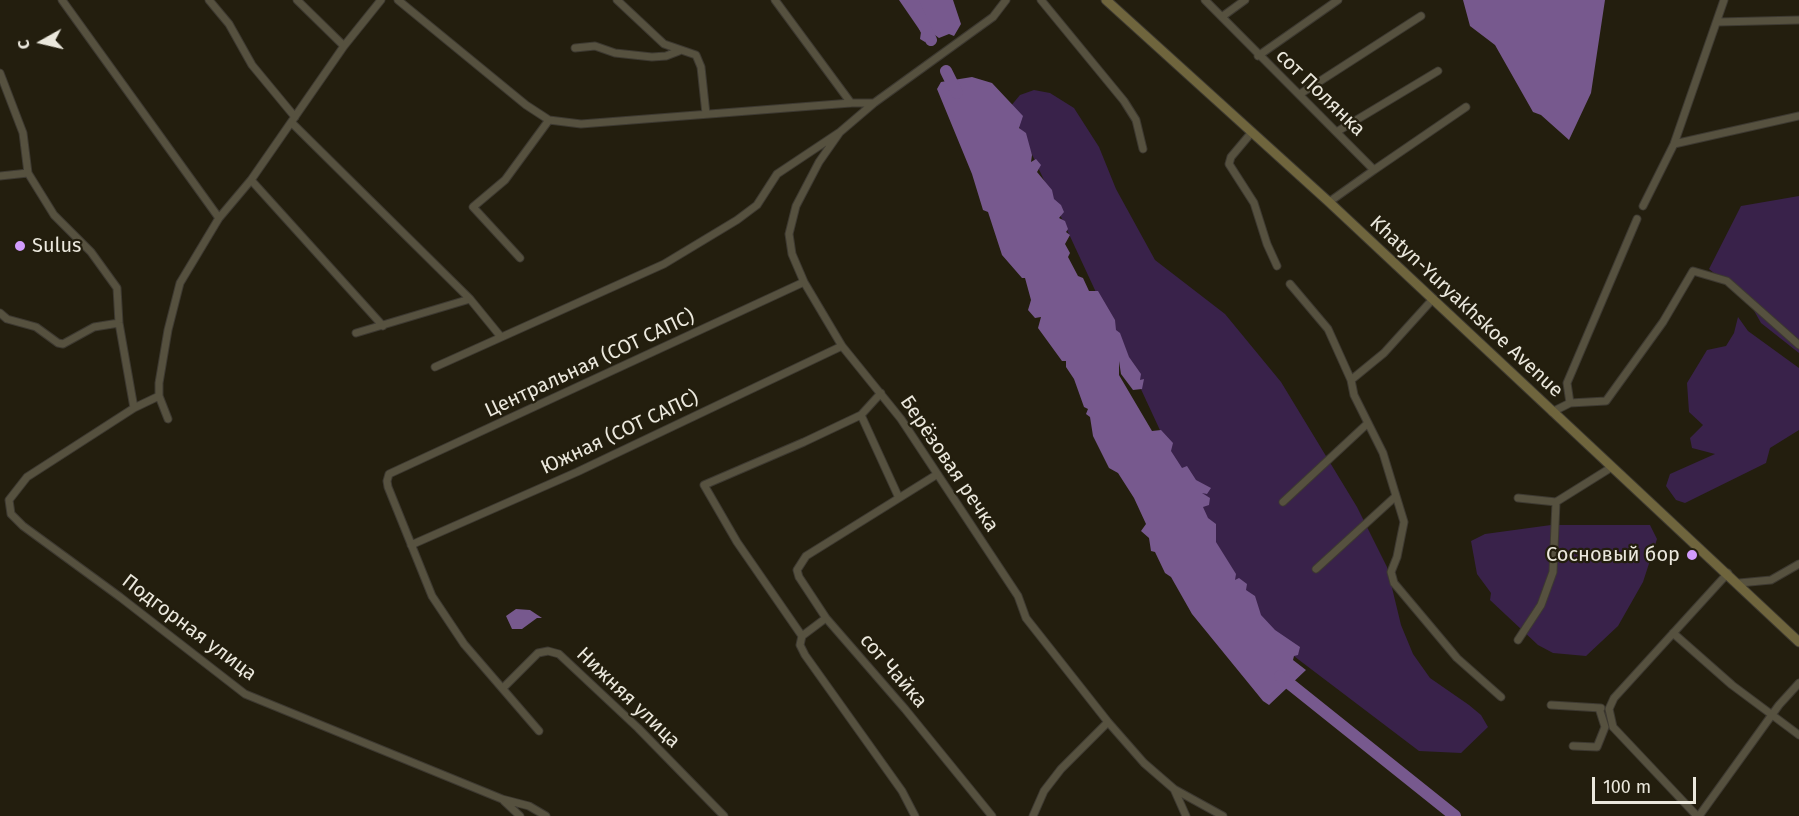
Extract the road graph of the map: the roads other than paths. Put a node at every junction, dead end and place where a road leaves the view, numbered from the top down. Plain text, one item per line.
1 (62, 0) edge
2 (209, 0) edge
3 (297, 0) edge
4 (381, 0) edge
5 (398, 0) edge
6 (617, 0) edge
7 (776, 0) edge
8 (1006, 0) edge
9 (1041, 0) edge
10 (1106, 0) edge
11 (1205, 0) edge
12 (1245, 0) edge
13 (1338, 0) edge
14 (1724, 0) edge
15 (1223, 16) junction
16 (1421, 16) dead end
17 (1799, 20) edge
18 (1718, 22) junction
19 (344, 46) junction
20 (575, 48) dead end
21 (679, 51) junction
22 (1258, 56) junction
23 (1438, 71) dead end
24 (0, 73) edge
25 (1300, 94) junction
26 (851, 103) junction
27 (874, 103) junction
28 (1466, 107) dead end
29 (706, 114) junction
30 (1799, 116) edge
31 (294, 120) junction
32 (549, 120) junction
33 (1338, 131) junction
34 (840, 132) junction
35 (1252, 132) junction
36 (1674, 144) junction
37 (1143, 149) dead end
38 (1374, 170) junction
39 (28, 173) junction
40 (0, 176) edge
41 (251, 180) junction
42 (1329, 202) junction
43 (1643, 206) dead end
44 (219, 218) junction
45 (1637, 219) dead end
46 (520, 258) dead end
47 (1277, 266) dead end
48 (804, 282) junction
49 (1290, 284) dead end
50 (470, 298) junction
51 (1432, 300) junction
52 (0, 313) edge
53 (119, 322) junction
54 (383, 326) junction
55 (356, 333) dead end
56 (501, 337) junction
57 (1799, 345) edge
58 (843, 346) junction
59 (435, 367) dead end
60 (1351, 380) junction
61 (881, 393) junction
62 (159, 396) junction
63 (1570, 403) junction
64 (134, 408) junction
65 (1552, 412) junction
66 (861, 415) junction
67 (168, 419) dead end
68 (1368, 423) junction
69 (1612, 468) junction
70 (936, 475) junction
71 (1396, 496) junction
72 (0, 498) edge
73 (899, 498) junction
74 (1518, 498) dead end
75 (9, 500) junction
76 (1283, 502) dead end
77 (1556, 502) junction
78 (411, 545) junction
79 (1799, 564) edge
80 (1316, 569) dead end
81 (1728, 573) junction
82 (1739, 584) junction
83 (826, 618) junction
84 (1673, 633) junction
85 (802, 636) junction
86 (1518, 640) dead end
87 (1799, 642) edge
88 (1799, 683) edge
89 (502, 688) junction
90 (1501, 697) dead end
91 (1551, 705) dead end
92 (1599, 708) junction
93 (1609, 709) junction
94 (1771, 716) junction
95 (1108, 722) junction
96 (539, 730) dead end
97 (1799, 735) edge
98 (1573, 746) dead end
99 (1174, 789) junction
100 (502, 799) junction
101 (520, 816) edge
102 (546, 816) edge
103 (724, 816) edge
104 (915, 816) edge
105 (992, 816) edge
106 (1034, 816) edge
107 (1186, 816) edge
108 (1222, 816) edge
109 (1698, 816) edge

1 - 44 street
2 - 31 street
3 - 19 street
4 - 19 street
5 - 32 street
6 - 21 street
7 - 26 street
8 - 27 street
9 - 37 street
10 - 35 main road, Khatyn-Yuryakhskoe Avenue
11 - 15 street, сот Полянка
12 - 15 street
13 - 22 street
14 - 18 street
15 - 22 street, сот Полянка
16 - 25 street
17 - 18 street
18 - 36 street
19 - 31 street
20 - 21 street
21 - 29 street
22 - 25 street, сот Полянка
23 - 33 street
24 - 39 street
25 - 33 street, сот Полянка
26 - 27 street
26 - 29 street
27 - 34 street
28 - 38 street
29 - 32 street
30 - 36 street
31 - 41 street
31 - 50 street
32 - 46 street
33 - 38 street, сот Полянка
34 - 48 street, Берёзовая речка
34 - 56 street
35 - 42 main road, Khatyn-Yuryakhskoe Avenue
35 - 47 street
36 - 43 street
38 - 42 street
39 - 40 street
39 - 53 street
41 - 44 street
41 - 54 street
42 - 51 main road, Khatyn-Yuryakhskoe Avenue
44 - 62 street
45 - 63 street
48 - 58 street, Берёзовая речка
48 - 78 street, Центральная (СОТ САПС)
49 - 60 street
50 - 54 street
50 - 56 street
51 - 60 street
51 - 65 main road, Khatyn-Yuryakhskoe Avenue
52 - 53 street
53 - 64 street
54 - 55 street
56 - 59 street
57 - 63 street
58 - 61 street, Берёзовая речка
58 - 78 street, Южная (СОТ САПС)
60 - 68 street
61 - 66 street
61 - 70 street, Берёзовая речка
62 - 64 street
62 - 67 street
63 - 65 street
64 - 75 street
65 - 69 main road, Khatyn-Yuryakhskoe Avenue
66 - 73 street
66 - 85 street
68 - 71 street
68 - 76 street
69 - 77 street
69 - 81 main road, Khatyn-Yuryakhskoe Avenue
70 - 73 street
70 - 95 street, Берёзовая речка
71 - 80 street
71 - 90 street
72 - 75 street
73 - 83 street, сот Чайка
74 - 77 street
75 - 100 street, Подгорная улица
77 - 86 street
78 - 89 street
79 - 82 street
81 - 82 main road, Khatyn-Yuryakhskoe Avenue
81 - 84 street
82 - 87 main road, Khatyn-Yuryakhskoe Avenue
83 - 85 street
83 - 105 street, сот Чайка
84 - 93 street
84 - 94 street
85 - 104 street
88 - 94 street
89 - 96 street
89 - 103 street, Нижняя улица
91 - 92 street
92 - 93 street
92 - 98 street
93 - 109 street
94 - 97 street
94 - 109 street
95 - 99 street, Берёзовая речка
95 - 106 street
99 - 107 street
99 - 108 street
100 - 101 street
100 - 102 street, Подгорная улица

